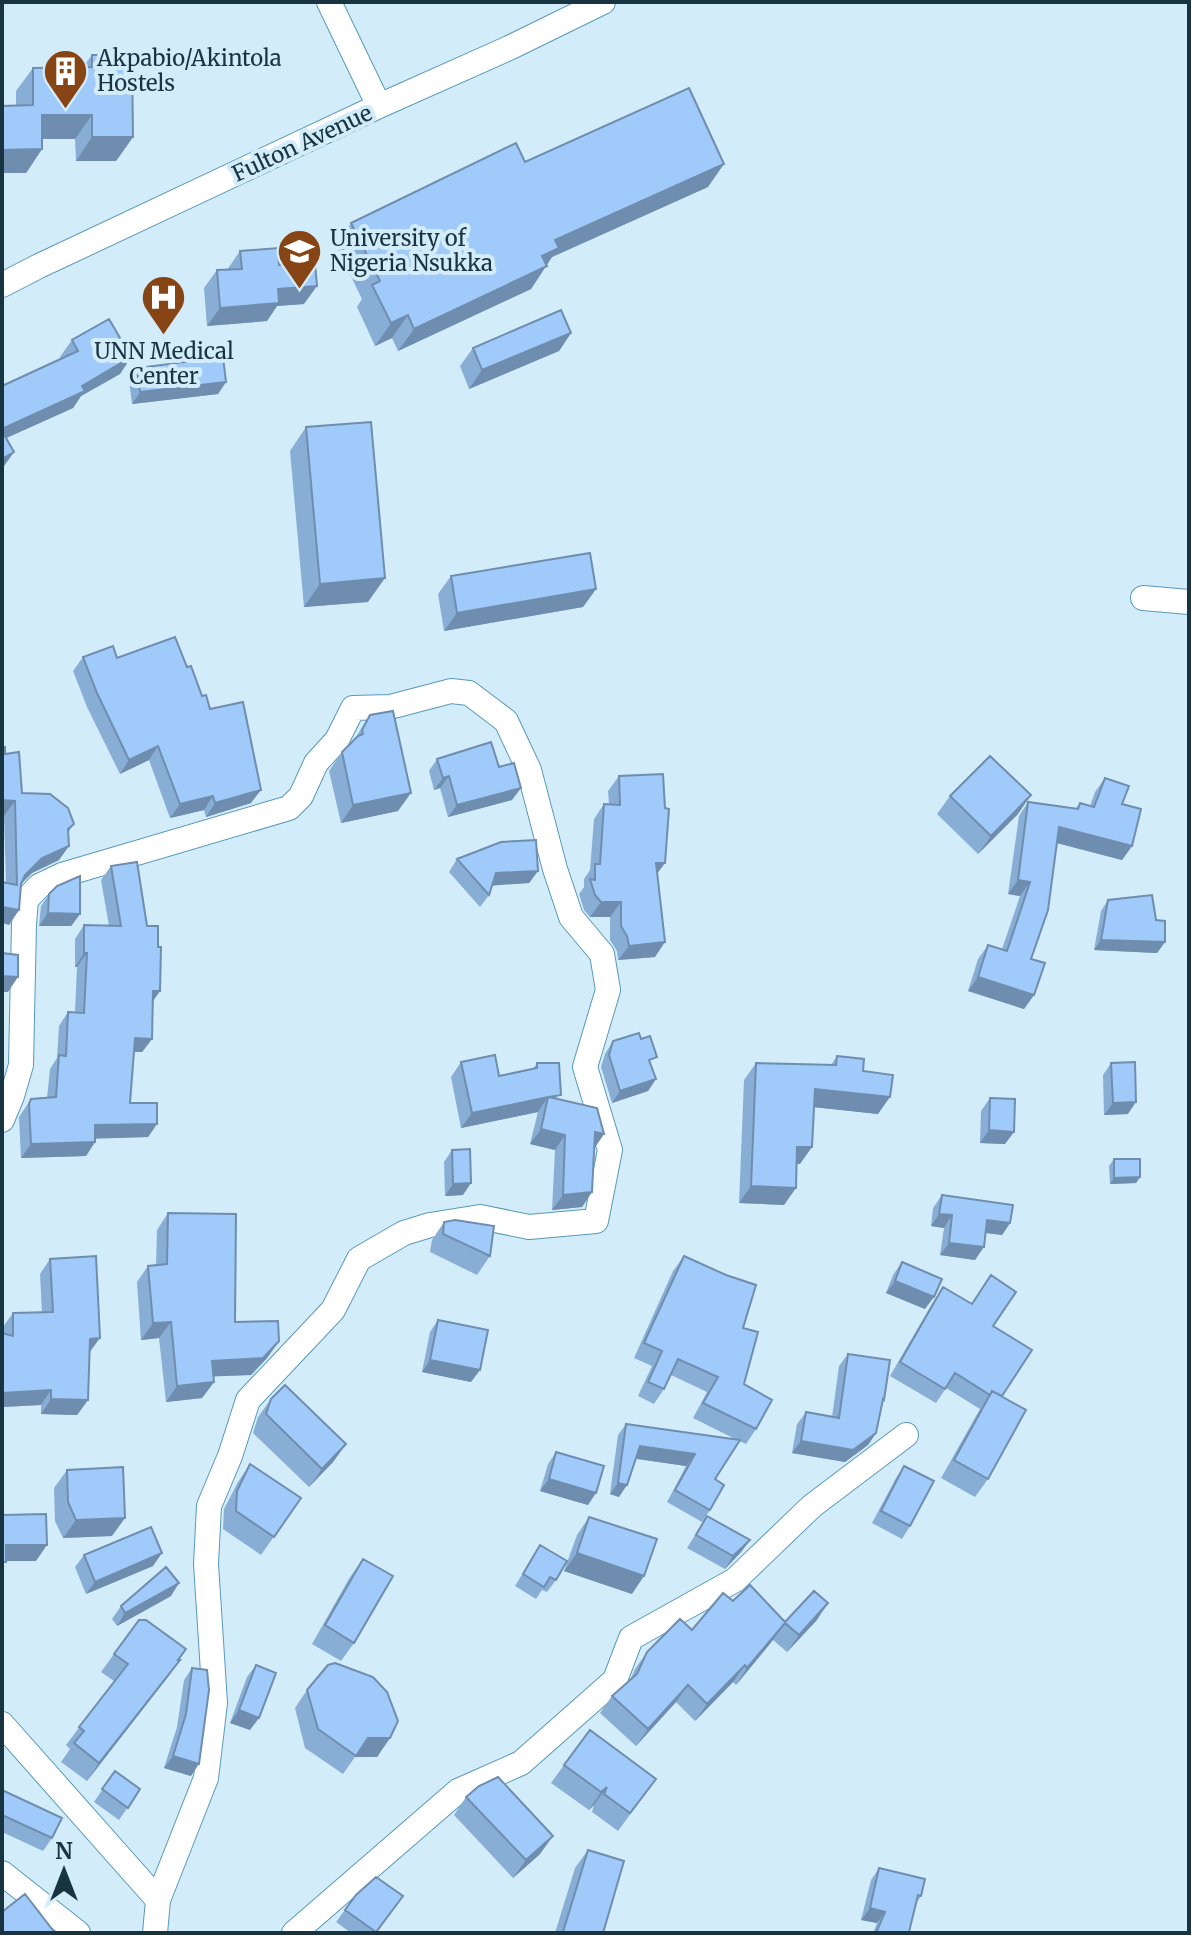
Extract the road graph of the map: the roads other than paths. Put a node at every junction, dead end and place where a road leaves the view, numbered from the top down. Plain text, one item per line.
1 (329, 2) edge
2 (603, 2) edge
3 (379, 106) junction
4 (2, 285) edge
5 (1143, 598) dead end
6 (1189, 602) edge
7 (2, 1120) edge
8 (906, 1435) dead end
9 (2, 1724) edge
10 (2, 1873) edge
11 (158, 1900) junction
12 (78, 1933) edge
13 (155, 1933) edge
14 (294, 1933) edge

1 - 3 street
2 - 3 street, Fulton Avenue
3 - 4 street, Fulton Avenue
5 - 6 street
7 - 11 street
8 - 14 street
9 - 11 street
10 - 12 street
11 - 13 street

